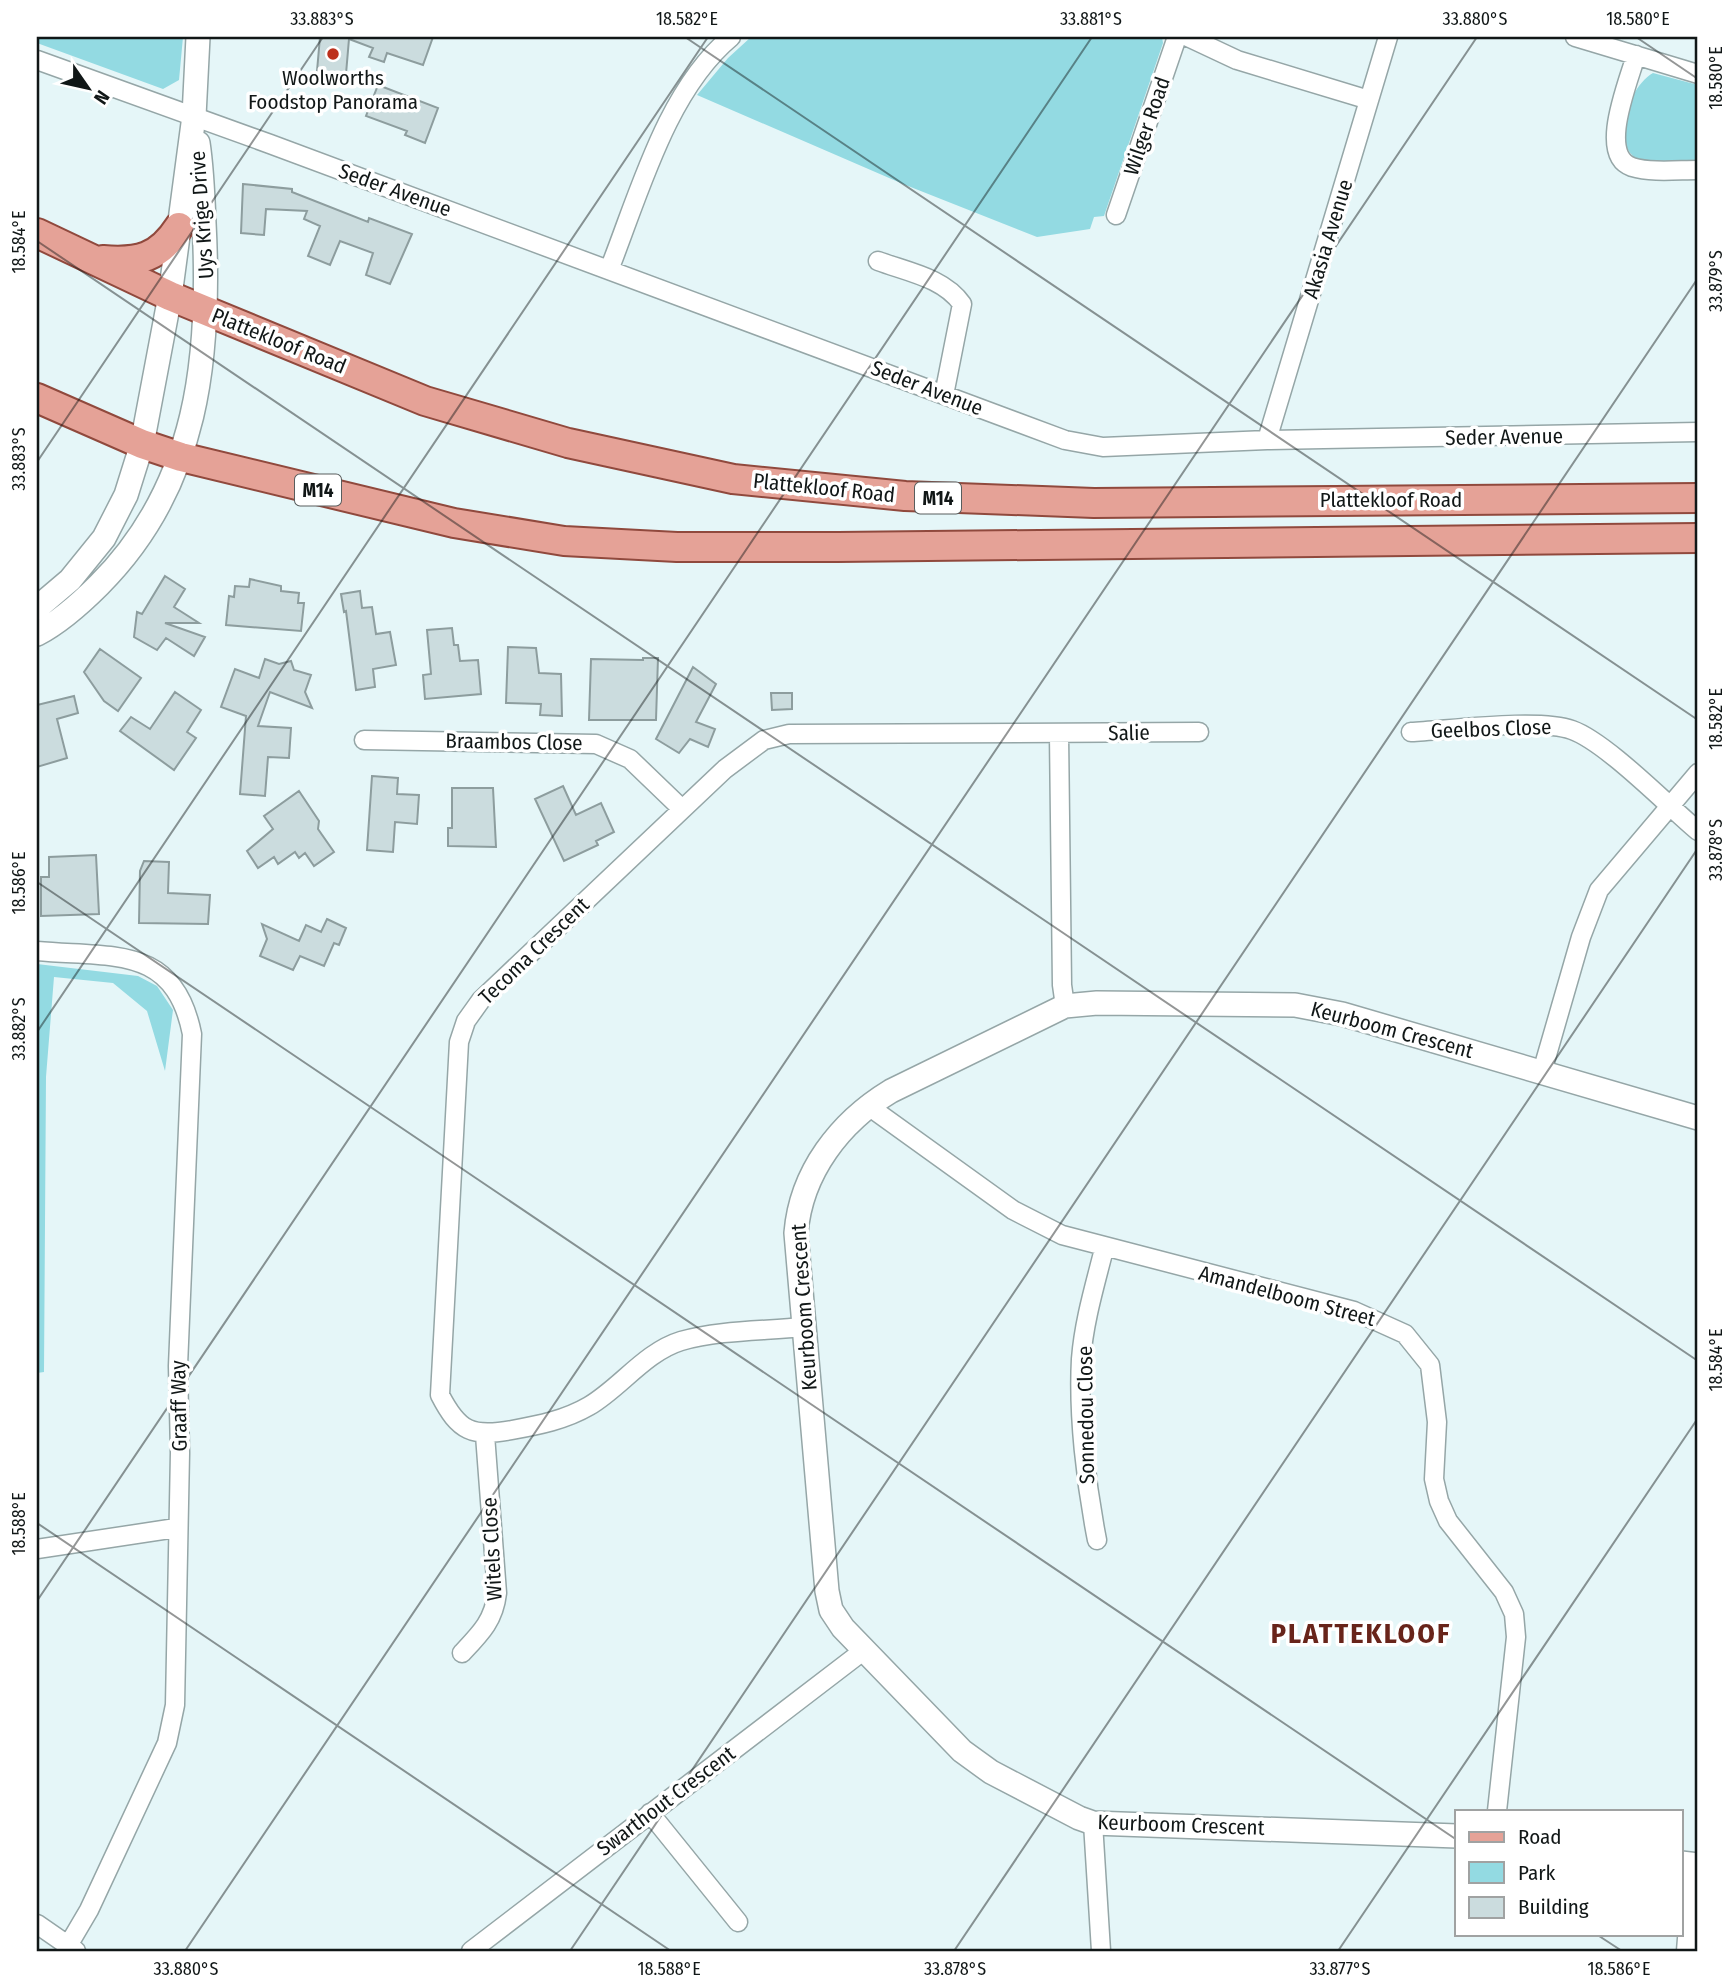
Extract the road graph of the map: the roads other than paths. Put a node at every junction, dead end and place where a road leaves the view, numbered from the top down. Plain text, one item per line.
1 (198, 37) edge
2 (731, 37) edge
3 (1177, 37) edge
4 (1188, 37) edge
5 (1388, 37) edge
6 (1575, 37) edge
7 (1636, 55) junction
8 (37, 60) edge
9 (1698, 74) edge
10 (1369, 100) junction
11 (194, 116) junction
12 (1698, 170) edge
13 (1116, 215) dead end
14 (179, 227) junction
15 (37, 233) edge
16 (93, 260) junction
17 (878, 261) dead end
18 (609, 270) junction
19 (170, 296) junction
20 (206, 311) junction
21 (944, 395) junction
22 (37, 398) edge
23 (1698, 432) edge
24 (1267, 440) junction
25 (142, 444) junction
26 (181, 457) junction
27 (1698, 498) edge
28 (1698, 538) edge
29 (37, 608) edge
30 (37, 634) edge
31 (1199, 732) dead end
32 (1411, 732) dead end
33 (1059, 734) junction
34 (364, 740) dead end
35 (1698, 773) edge
36 (1669, 806) junction
37 (682, 809) junction
38 (1698, 831) edge
39 (37, 951) edge
40 (1065, 1006) junction
41 (1542, 1072) junction
42 (867, 1105) junction
43 (1698, 1118) edge
44 (1104, 1249) junction
45 (803, 1327) junction
46 (485, 1435) junction
47 (176, 1528) junction
48 (1097, 1540) dead end
49 (37, 1549) edge
50 (863, 1651) junction
51 (462, 1653) dead end
52 (1497, 1810) edge
53 (650, 1813) junction
54 (1093, 1823) junction
55 (1455, 1836) edge
56 (1691, 1864) edge
57 (738, 1922) dead end
58 (37, 1924) edge
59 (72, 1948) edge
60 (471, 1951) edge
61 (1101, 1951) edge
62 (1686, 1951) edge

1 - 11 street, Uys Krige Drive
2 - 18 street
3 - 13 street, Wilger Road
4 - 10 street
5 - 10 street, Akasia Avenue
6 - 7 street
7 - 9 street
7 - 12 street
8 - 11 street, Seder Avenue
10 - 24 street, Akasia Avenue
11 - 14 street, Uys Krige Drive
11 - 18 street, Seder Avenue
11 - 20 street, Uys Krige Drive
14 - 16 main road
14 - 19 street, Uys Krige Drive
15 - 16 main road, Plattekloof Road / M14
16 - 19 main road, Plattekloof Road / M14
17 - 21 street
18 - 21 street, Seder Avenue
19 - 20 main road, Plattekloof Road / M14
19 - 25 street, Uys Krige Drive
20 - 26 street, Uys Krige Drive
20 - 27 main road, Plattekloof Road / M14
21 - 24 street, Seder Avenue
22 - 25 main road, Plattekloof Road / M14
23 - 24 street, Seder Avenue
25 - 26 main road, Plattekloof Road / M14
25 - 29 street, Uys Krige Drive
26 - 28 main road, Plattekloof Road / M14
26 - 30 street, Uys Krige Drive
31 - 33 street, Salie
32 - 36 street, Geelbos Close
33 - 37 street, Tecoma Crescent
33 - 40 street
34 - 37 street, Braambos Close
35 - 36 street
36 - 38 street, Geelbos Close
36 - 41 street
37 - 46 street, Tecoma Crescent
39 - 47 street, Graaff Way
40 - 41 street, Keurboom Crescent
40 - 42 street, Keurboom Crescent
41 - 43 street, Keurboom Crescent
42 - 44 street, Amandelboom Street
42 - 45 street, Keurboom Crescent
44 - 48 street, Sonnedou Close
44 - 52 street, Amandelboom Street
45 - 46 street
45 - 50 street, Keurboom Crescent
46 - 51 street, Witels Close
47 - 49 street
47 - 59 street, Graaff Way
50 - 53 street, Swarthout Crescent
50 - 54 street, Keurboom Crescent
53 - 57 street
53 - 60 street, Swarthout Crescent
54 - 55 street, Keurboom Crescent
54 - 61 street
56 - 62 street
58 - 59 street

